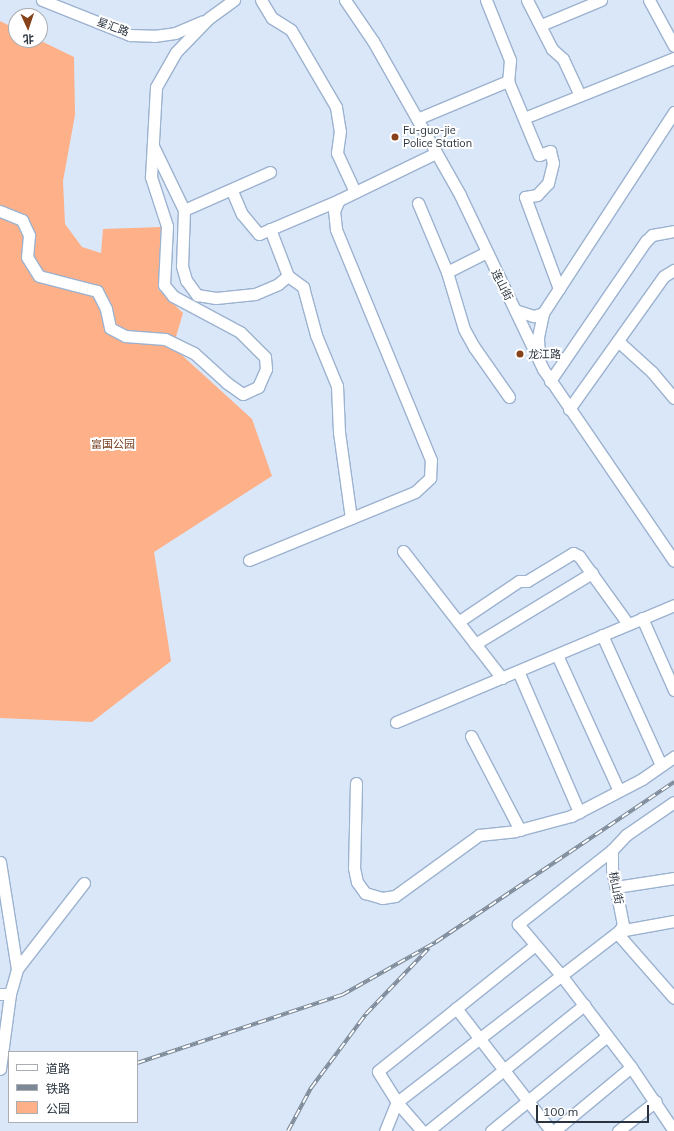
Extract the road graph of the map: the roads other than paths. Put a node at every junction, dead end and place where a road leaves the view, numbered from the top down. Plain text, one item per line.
1 (42, 0) edge
2 (234, 0) edge
3 (261, 0) edge
4 (345, 0) edge
5 (486, 0) edge
6 (527, 0) edge
7 (601, 0) edge
8 (650, 0) edge
9 (209, 18) junction
10 (541, 25) junction
11 (674, 46) edge
12 (674, 58) edge
13 (508, 81) junction
14 (580, 96) junction
15 (674, 112) edge
16 (524, 118) junction
17 (417, 119) junction
18 (152, 144) junction
19 (436, 153) junction
20 (270, 172) dead end
21 (232, 191) junction
22 (355, 192) junction
23 (339, 200) junction
24 (418, 203) dead end
25 (184, 210) junction
26 (0, 211) edge
27 (270, 229) junction
28 (674, 231) edge
29 (486, 253) junction
30 (674, 270) edge
31 (447, 272) junction
32 (288, 276) junction
33 (559, 289) junction
34 (515, 310) junction
35 (542, 313) junction
36 (619, 342) junction
37 (539, 362) junction
38 (550, 381) junction
39 (509, 397) dead end
40 (674, 398) edge
41 (569, 409) junction
42 (351, 518) junction
43 (402, 551) dead end
44 (249, 560) dead end
45 (674, 561) edge
46 (592, 573) junction
47 (674, 605) edge
48 (642, 618) junction
49 (458, 622) junction
50 (628, 624) junction
51 (602, 636) junction
52 (475, 644) junction
53 (557, 655) junction
54 (518, 671) junction
55 (502, 678) junction
56 (674, 690) edge
57 (396, 722) dead end
58 (470, 736) dead end
59 (674, 757) edge
60 (661, 765) junction
61 (356, 783) dead end
62 (619, 791) junction
63 (674, 802) edge
64 (578, 812) junction
65 (520, 830) junction
66 (612, 850) junction
67 (0, 862) edge
68 (674, 878) edge
69 (84, 883) dead end
70 (616, 887) junction
71 (674, 921) edge
72 (618, 932) junction
73 (535, 945) junction
74 (17, 970) junction
75 (561, 975) junction
76 (5, 994) edge
77 (674, 998) edge
78 (584, 1005) junction
79 (456, 1008) junction
80 (607, 1036) junction
81 (479, 1038) junction
82 (631, 1067) junction
83 (0, 1069) edge
84 (504, 1070) junction
85 (528, 1101) junction
86 (656, 1101) junction
87 (397, 1102) junction
88 (385, 1131) edge
89 (422, 1131) edge
90 (428, 1131) edge
91 (491, 1131) edge
92 (551, 1131) edge
93 (554, 1131) edge
94 (618, 1131) edge
95 (674, 1131) edge

1 - 9 street, 星汇路
2 - 9 street
3 - 22 street
4 - 17 street, 连山街
5 - 13 street
6 - 10 street
7 - 10 street
8 - 11 street
9 - 18 street
10 - 14 street
12 - 14 street
13 - 16 street
13 - 17 street
14 - 16 street
15 - 33 street
16 - 33 street
17 - 19 street, 连山街
18 - 25 street
18 - 26 street
19 - 22 street
19 - 29 street, 连山街
20 - 21 street
21 - 25 street
21 - 27 street
22 - 23 street
23 - 27 street
23 - 42 street
24 - 31 street
25 - 32 street
27 - 32 street
28 - 38 street
29 - 31 street
29 - 34 street, 连山街
30 - 36 street
31 - 39 street
32 - 42 street
33 - 35 street
34 - 35 street
34 - 37 street, 连山街
35 - 37 street
36 - 40 street
36 - 41 street
37 - 38 street, 连山街
38 - 41 street, 连山街
41 - 45 street, 连山街
42 - 44 street
43 - 49 street
46 - 49 street
46 - 50 street
46 - 52 street
47 - 48 street
48 - 50 street
48 - 56 street
49 - 52 street
50 - 51 street
51 - 53 street
51 - 60 street
52 - 55 street
53 - 54 street
53 - 62 street
54 - 55 street
54 - 64 street
55 - 57 street
58 - 65 street
59 - 60 street
60 - 62 street
61 - 65 street
62 - 64 street
63 - 66 street
64 - 65 street
66 - 70 street, 桃山街
66 - 73 street
67 - 74 street
68 - 70 street
69 - 74 street
70 - 72 street, 桃山街
71 - 72 street
72 - 75 street
72 - 77 street
73 - 75 street
73 - 79 street
74 - 76 street
75 - 78 street
75 - 81 street
76 - 83 street
78 - 80 street
78 - 84 street
79 - 81 street
79 - 87 street
80 - 82 street
80 - 85 street
81 - 84 street
81 - 87 street
82 - 86 street
82 - 93 street
84 - 85 street
84 - 90 street
85 - 91 street
85 - 92 street
86 - 94 street
86 - 95 street
87 - 88 street
87 - 89 street

